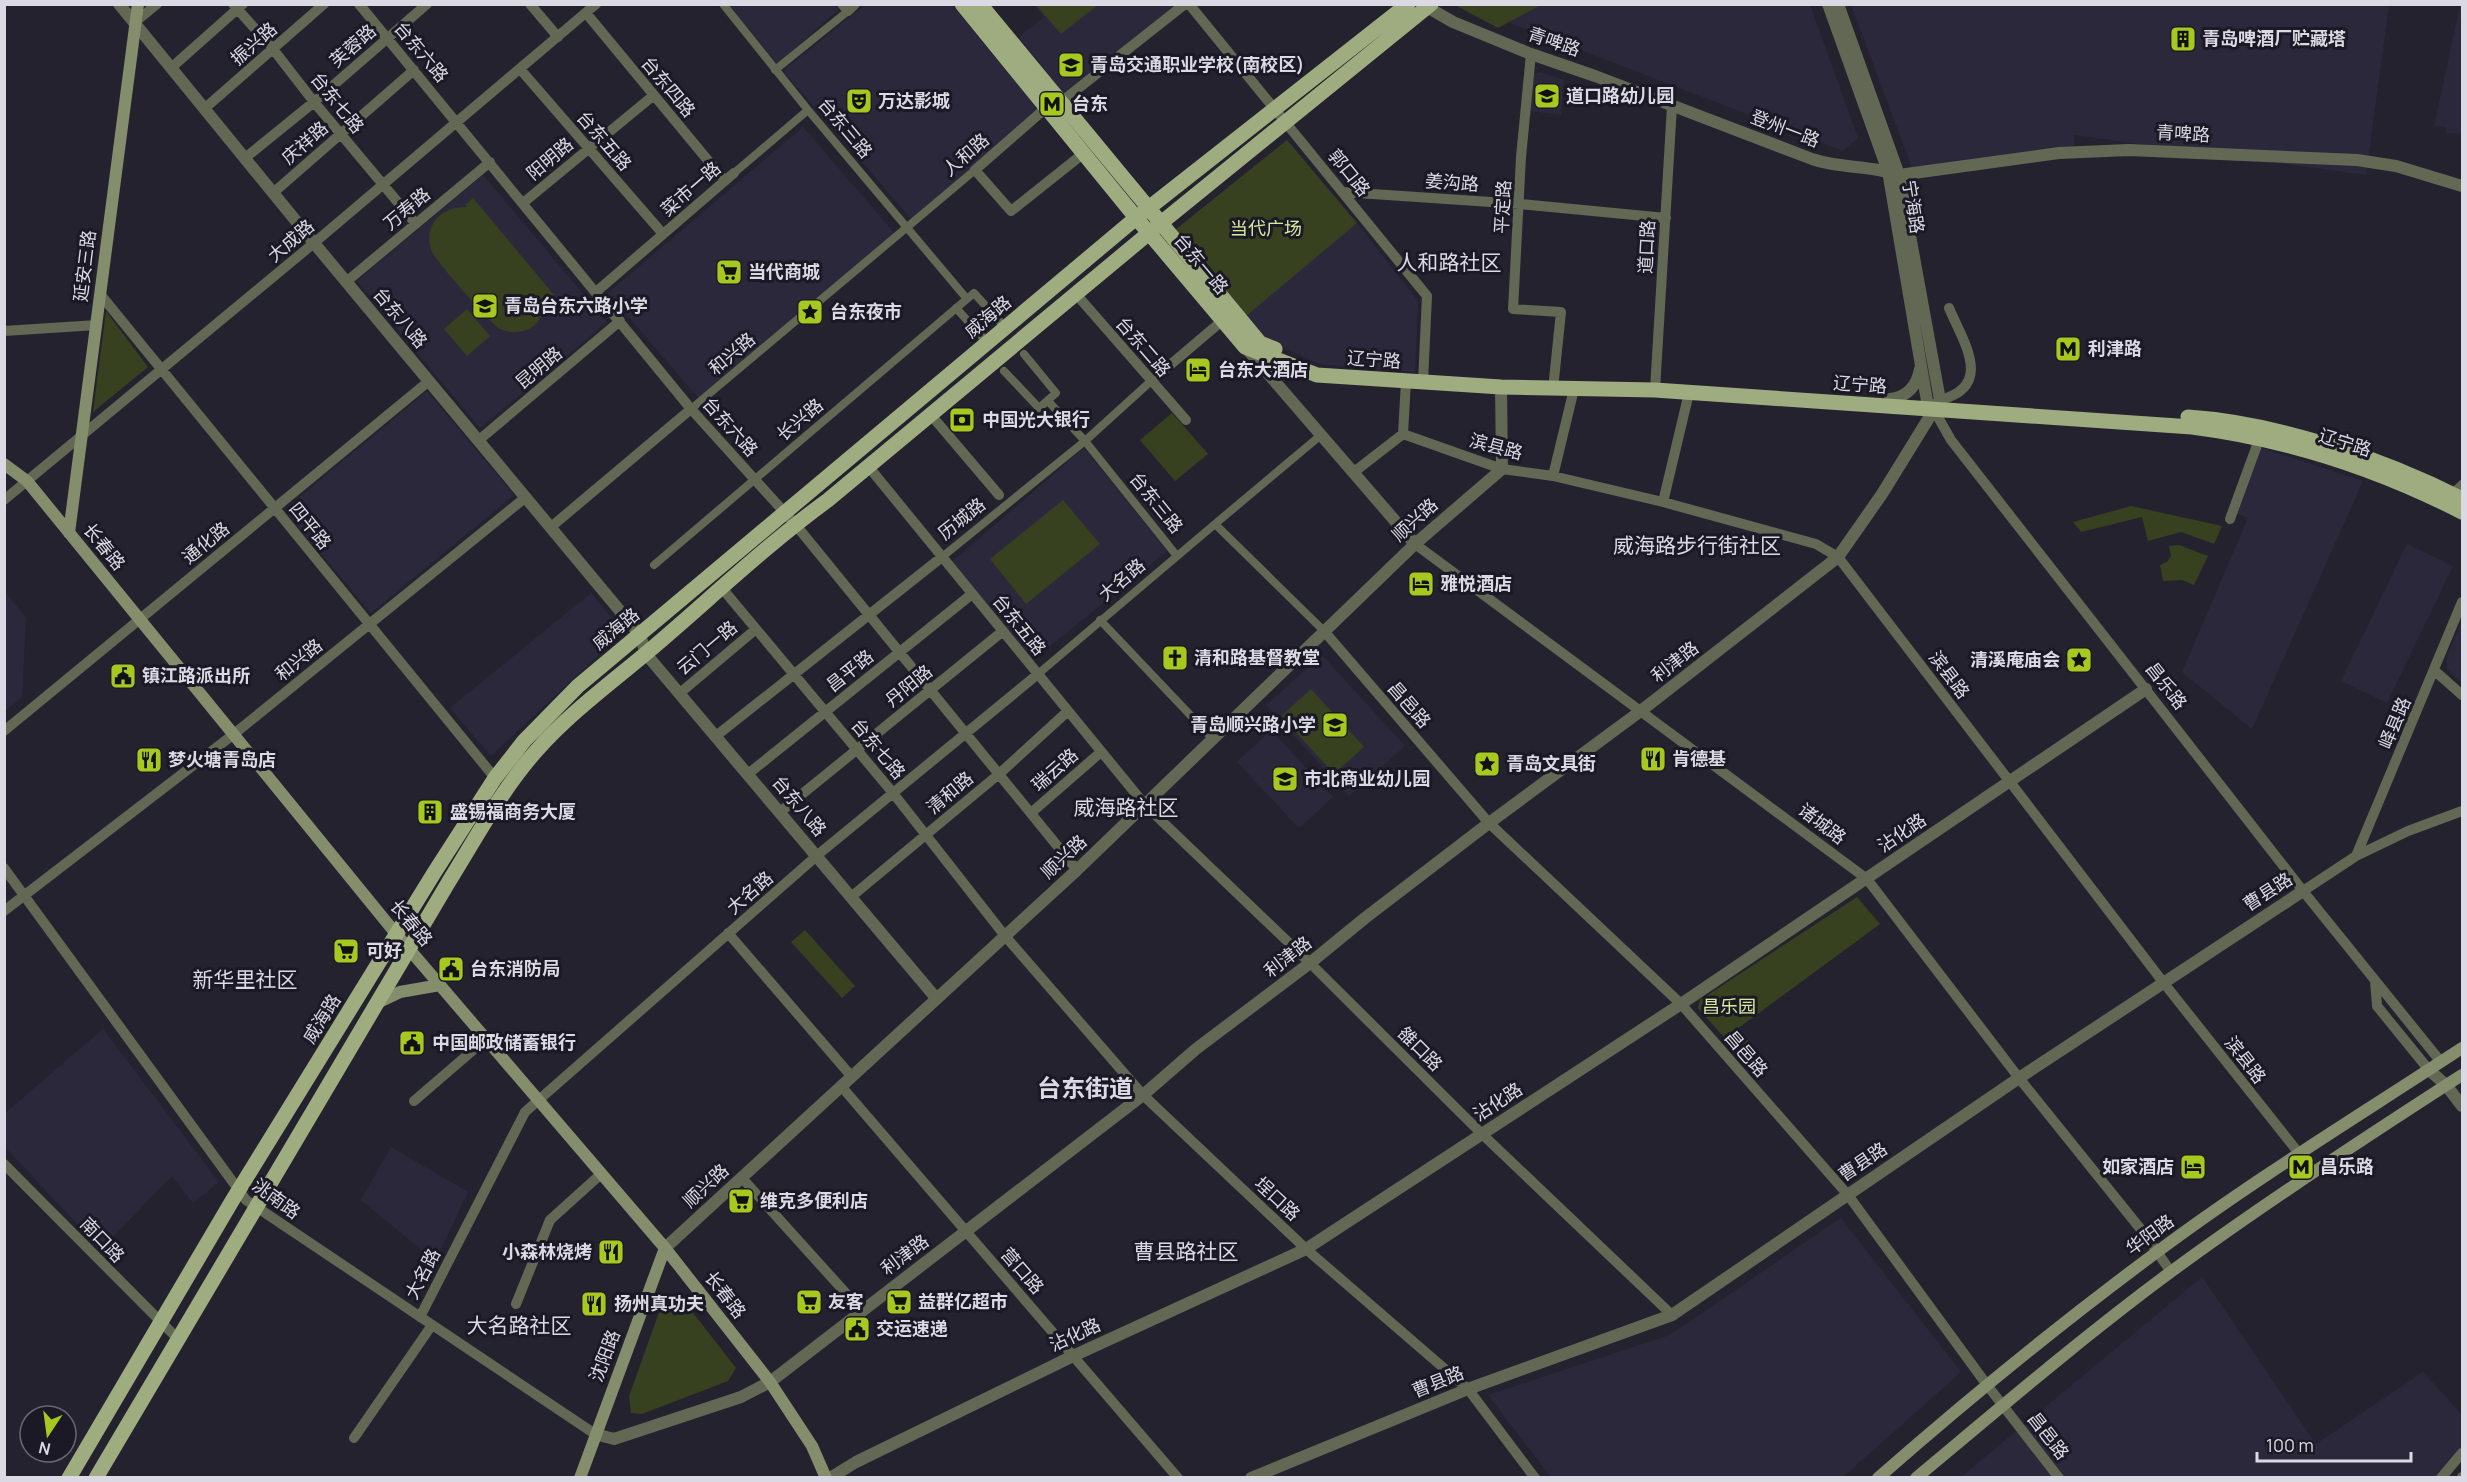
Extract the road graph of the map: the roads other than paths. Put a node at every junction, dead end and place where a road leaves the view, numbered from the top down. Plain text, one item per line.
1 (119, 4) edge
2 (138, 4) edge
3 (157, 4) edge
4 (324, 4) edge
5 (359, 4) edge
6 (427, 4) edge
7 (530, 4) edge
8 (596, 4) edge
9 (723, 4) edge
10 (962, 4) edge
11 (980, 4) edge
12 (1187, 4) edge
13 (1408, 4) edge
14 (1828, 4) edge
15 (1838, 4) edge
16 (1428, 5) edge
17 (238, 6) edge
18 (848, 7) edge
19 (586, 13) junction
20 (134, 23) junction
21 (558, 37) junction
22 (387, 38) junction
23 (273, 49) junction
24 (1531, 54) junction
25 (171, 68) junction
26 (520, 69) junction
27 (414, 70) junction
28 (775, 70) junction
29 (654, 95) junction
30 (314, 102) junction
31 (1054, 105) junction
32 (1672, 106) junction
33 (1275, 108) junction
34 (204, 109) junction
35 (808, 110) junction
36 (458, 122) junction
37 (1287, 123) junction
38 (341, 134) junction
39 (588, 148) junction
40 (1084, 153) junction
41 (245, 158) junction
42 (490, 162) junction
43 (975, 170) junction
44 (734, 173) joint
45 (1894, 173) junction
46 (725, 181) junction
47 (384, 184) junction
48 (2463, 186) edge
49 (1344, 192) junction
50 (273, 193) junction
51 (523, 203) junction
52 (1520, 204) junction
53 (1149, 209) junction
54 (1136, 218) junction
55 (1665, 218) junction
56 (416, 224) junction
57 (907, 228) junction
58 (1155, 228) junction
59 (663, 234) junction
60 (314, 243) junction
61 (346, 282) junction
62 (596, 292) junction
63 (100, 294) junction
64 (1076, 294) junction
65 (967, 299) junction
66 (956, 308) junction
67 (1949, 308) dead end
68 (1223, 320) junction
69 (620, 321) junction
70 (96, 325) junction
71 (1003, 325) dead end
72 (4, 331) edge
73 (985, 340) dead end
74 (1253, 345) junction
75 (1024, 354) dead end
76 (1921, 365) junction
77 (162, 369) junction
78 (1004, 371) dead end
79 (1423, 378) junction
80 (429, 381) junction
81 (1406, 381) junction
82 (1150, 382) junction
83 (1554, 384) junction
84 (1501, 387) junction
85 (1655, 387) junction
86 (1574, 389) junction
87 (1689, 393) junction
88 (1890, 399) junction
89 (1048, 401) junction
90 (1934, 403) junction
91 (692, 409) junction
92 (931, 415) junction
93 (1185, 420) dead end
94 (1403, 434) junction
95 (1321, 435) junction
96 (81, 437) junction
97 (2260, 437) junction
98 (479, 440) junction
99 (1085, 441) junction
100 (4, 464) edge
101 (868, 466) junction
102 (1502, 469) junction
103 (1354, 472) junction
104 (1553, 476) junction
105 (755, 480) junction
106 (27, 481) junction
107 (999, 495) dead end
108 (2455, 495) edge
109 (526, 497) junction
110 (4, 500) edge
111 (1663, 502) junction
112 (274, 509) junction
113 (2463, 512) edge
114 (791, 519) junction
115 (2230, 519) dead end
116 (1215, 524) junction
117 (551, 527) junction
118 (69, 533) junction
119 (1415, 544) junction
120 (1177, 556) junction
121 (942, 557) junction
122 (1838, 557) junction
123 (654, 565) dead end
124 (721, 586) junction
125 (972, 594) junction
126 (2463, 602) edge
127 (869, 614) junction
128 (140, 619) junction
129 (1100, 620) junction
130 (369, 624) junction
131 (756, 629) junction
132 (1003, 631) junction
133 (1324, 631) junction
134 (640, 635) junction
135 (648, 652) junction
136 (900, 652) junction
137 (2435, 671) junction
138 (793, 674) junction
139 (1038, 674) junction
140 (2146, 689) junction
141 (930, 690) junction
142 (681, 692) junction
143 (2463, 695) edge
144 (1642, 710) junction
145 (1068, 711) junction
146 (825, 712) junction
147 (4, 731) edge
148 (965, 733) junction
149 (234, 734) junction
150 (718, 734) junction
151 (1213, 739) junction
152 (857, 750) junction
153 (1101, 752) junction
154 (750, 773) junction
155 (999, 774) junction
156 (495, 778) junction
157 (2010, 783) junction
158 (893, 793) junction
159 (1145, 805) junction
160 (782, 811) junction
161 (2463, 811) edge
162 (1031, 813) junction
163 (1489, 823) junction
164 (926, 835) junction
165 (818, 854) junction
166 (2356, 856) junction
167 (4, 868) edge
168 (1077, 870) junction
169 (1867, 879) junction
170 (2303, 891) junction
171 (852, 896) junction
172 (24, 897) junction
173 (4, 912) edge
174 (728, 933) junction
175 (397, 935) junction
176 (1005, 936) junction
177 (409, 949) junction
178 (1310, 963) junction
179 (2375, 981) junction
180 (2163, 982) junction
181 (440, 985) junction
182 (938, 997) junction
183 (376, 1004) junction
184 (1681, 1004) junction
185 (486, 1039) junction
186 (2463, 1048) edge
187 (2441, 1062) junction
188 (2429, 1070) junction
189 (2463, 1075) edge
190 (852, 1077) junction
191 (2019, 1078) junction
192 (2446, 1085) junction
193 (842, 1086) junction
194 (1143, 1095) junction
195 (538, 1100) junction
196 (414, 1101) dead end
197 (2463, 1106) edge
198 (1482, 1134) junction
199 (2298, 1154) junction
200 (4, 1164) edge
201 (2313, 1171) junction
202 (601, 1174) junction
203 (742, 1178) junction
204 (238, 1192) junction
205 (1848, 1195) junction
206 (256, 1208) junction
207 (966, 1232) junction
208 (665, 1248) junction
209 (1306, 1249) junction
210 (2157, 1251) junction
211 (2171, 1272) junction
212 (516, 1304) dead end
213 (861, 1310) junction
214 (1672, 1315) junction
215 (420, 1317) junction
216 (160, 1323) junction
217 (432, 1325) junction
218 (177, 1338) junction
219 (1073, 1356) junction
220 (770, 1382) junction
221 (1987, 1385) junction
222 (1468, 1389) junction
223 (2003, 1405) junction
224 (595, 1434) junction
225 (354, 1438) dead end
226 (2463, 1453) edge
227 (69, 1478) edge
228 (96, 1478) edge
229 (580, 1478) edge
230 (826, 1478) edge
231 (830, 1478) edge
232 (1178, 1478) edge
233 (1251, 1478) edge
234 (1534, 1478) edge
235 (1878, 1478) edge
236 (1916, 1478) edge
237 (2059, 1478) edge
238 (2441, 1478) edge

1 - 20 street, 台东八路
2 - 20 main road, 延安三路
3 - 20 street
4 - 23 street, 振兴路
5 - 22 street, 台东六路
6 - 22 street, 芙蓉路
7 - 21 street
8 - 19 street, 大成路
9 - 28 street, 台东三路
10 - 31 main road, 台东一路
11 - 31 main road, 台东一路
12 - 31 street, 人和路
12 - 33 street, 郭口路
13 - 33 main road, 威海路
14 - 45 street, 宁海路
15 - 45 street, 宁海路
16 - 24 street, 青啤路
16 - 37 main road, 威海路
17 - 23 street, 台东七路
17 - 25 street
18 - 28 street
19 - 21 street, 大成路
19 - 29 street, 台东四路
20 - 25 street, 台东八路
20 - 63 main road, 延安三路
21 - 26 street, 大成路
22 - 27 street, 台东六路
22 - 30 street, 芙蓉路
23 - 30 street, 台东七路
23 - 34 street, 振兴路
24 - 32 street, 青啤路
24 - 52 street, 平定路
25 - 34 street, 台东八路
26 - 36 street, 大成路
26 - 39 street, 台东五路
27 - 36 street, 台东六路
27 - 38 street, 庆祥路
28 - 35 street, 台东三路
29 - 39 street, 阳明路
29 - 46 street, 台东四路
30 - 38 street, 台东七路
30 - 41 street, 芙蓉路
31 - 40 main road, 台东一路
31 - 43 street, 人和路
31 - 53 main road, 台东一路
32 - 45 street, 登州一路
32 - 55 street, 道口路
33 - 37 street, 郭口路
33 - 53 main road, 威海路
34 - 41 street, 台东八路
35 - 44 street, 菜市一路
35 - 57 street, 台东三路
36 - 42 street, 台东六路
36 - 47 street, 大成路
37 - 49 street, 郭口路
37 - 58 main road, 威海路
38 - 47 street, 台东七路
38 - 50 street, 庆祥路
39 - 51 street, 阳明路
39 - 59 street, 台东五路
40 - 43 street
40 - 54 main road, 台东一路
41 - 50 street, 台东八路
42 - 51 street, 台东六路
42 - 56 street, 万寿路
43 - 57 street, 人和路
44 - 46 street, 菜市一路
45 - 48 street, 青啤路
45 - 76 street, 宁海路
45 - 90 street, 宁海路
46 - 59 street, 菜市一路
47 - 56 street, 台东七路
47 - 60 street, 大成路
49 - 52 street, 姜沟路
49 - 79 street, 郭口路
50 - 60 street, 台东八路
51 - 62 street, 台东六路
52 - 55 street, 姜沟路
52 - 83 street, 平定路
53 - 54 main road, 威海路
53 - 58 main road, 台东一路
54 - 58 main road, 台东一路
54 - 114 main road, 威海路
55 - 85 street, 道口路
56 - 61 street, 万寿路
57 - 65 street, 台东三路
57 - 91 street, 和兴路
58 - 64 main road, 威海路
58 - 68 main road, 台东一路
58 - 74 main road, 台东一路
59 - 62 street, 菜市一路
60 - 61 street, 台东八路
60 - 77 street, 大成路
61 - 80 street, 台东八路
62 - 69 street, 台东六路
63 - 70 main road, 延安三路
63 - 77 street, 四平路
64 - 82 street, 台东二路
64 - 92 main road, 威海路
65 - 66 street, 长兴路
65 - 71 street
66 - 73 street
66 - 105 street, 长兴路
67 - 90 street
68 - 74 main road, 台东一路
68 - 82 street, 历城路
69 - 91 street, 台东六路
69 - 98 street, 昆明路
70 - 72 street
70 - 96 main road, 延安三路
74 - 79 main road, 辽宁路
74 - 81 main road, 辽宁路
74 - 95 street, 台东一路
75 - 89 street
76 - 88 street
76 - 90 street, 宁海路
77 - 96 street, 大成路
77 - 112 street, 四平路
78 - 89 street
79 - 81 main road, 辽宁路
79 - 83 main road, 辽宁路
79 - 84 main road, 辽宁路
80 - 98 street, 台东八路
80 - 112 street, 通化路
81 - 94 street
82 - 93 street, 台东二路
82 - 99 street, 历城路
83 - 84 main road, 辽宁路
83 - 85 main road, 辽宁路
83 - 86 main road, 辽宁路
84 - 102 street
85 - 86 main road, 辽宁路
85 - 87 main road, 辽宁路
85 - 88 main road, 辽宁路
86 - 104 street
87 - 90 main road, 辽宁路
87 - 111 street
88 - 90 main road, 辽宁路
89 - 99 street, 台东三路
90 - 97 main road, 辽宁路
90 - 108 main road, 辽宁路
90 - 122 street, 利津路
90 - 140 street, 昌乐路
91 - 105 street, 台东六路
91 - 117 street, 和兴路
92 - 101 main road, 威海路
92 - 107 street
94 - 102 street, 滨县路
94 - 103 street
95 - 103 street, 台东一路
95 - 116 street
96 - 106 street, 大成路
96 - 118 main road, 延安三路
97 - 108 main road, 辽宁路
97 - 115 street
98 - 109 street, 台东八路
99 - 120 street, 台东三路
99 - 121 street, 历城路
100 - 106 main road, 长春路
101 - 114 main road, 威海路
101 - 121 street, 台东五路
102 - 104 street, 滨县路
102 - 119 street, 顺兴路
103 - 119 street, 台东一路
104 - 111 street, 滨县路
105 - 114 street, 台东六路
105 - 123 street, 长兴路
106 - 110 street, 大成路
106 - 118 main road, 长春路
108 - 113 main road, 辽宁路
109 - 117 street, 台东八路
109 - 130 street, 和兴路
111 - 122 street, 滨县路
112 - 128 street, 通化路
112 - 130 street, 四平路
114 - 124 main road, 威海路
114 - 127 street, 台东六路
114 - 134 main road, 威海路
116 - 120 street, 台东三路
116 - 133 street
117 - 134 street, 台东八路
118 - 128 main road, 长春路
119 - 133 street, 顺兴路
119 - 144 street, 诸城路
120 - 129 street, 大名路
121 - 125 street, 台东五路
121 - 127 street, 历城路
122 - 144 street, 利津路
122 - 157 street, 滨县路
124 - 131 street, 台东七路
124 - 135 main road, 威海路
125 - 132 street, 台东五路
125 - 136 street, 昌平路
126 - 137 street, 峄县路
127 - 136 street, 台东六路
127 - 138 street, 历城路
128 - 147 street, 通化路
128 - 149 main road, 长春路
129 - 139 street, 大名路
129 - 151 street
130 - 149 street, 和兴路
130 - 156 street, 四平路
131 - 138 street, 台东七路
131 - 142 street, 云门一路
132 - 139 street, 台东五路
132 - 141 street, 丹阳路
133 - 151 street, 顺兴路
133 - 163 street, 昌邑路
134 - 135 street, 台东八路
134 - 156 main road, 威海路
135 - 142 street, 台东八路
135 - 177 main road, 威海路
136 - 141 street, 台东六路
136 - 146 street, 昌平路
137 - 143 street
137 - 166 street, 峄县路
138 - 146 street, 台东七路
138 - 150 street, 历城路
139 - 145 street, 台东五路
139 - 148 street, 大名路
140 - 157 street, 沾化路
140 - 170 street, 昌乐路
141 - 148 street, 台东六路
141 - 152 street, 丹阳路
142 - 150 street, 台东八路
144 - 163 street, 利津路
144 - 169 street, 诸城路
145 - 153 street, 台东五路
145 - 155 street, 清和路
146 - 152 street, 台东七路
146 - 154 street, 昌平路
148 - 155 street, 台东六路
148 - 158 street, 大名路
149 - 172 street, 和兴路
149 - 175 main road, 长春路
150 - 154 street, 台东八路
151 - 159 street, 顺兴路
152 - 158 street, 台东七路
152 - 160 street, 丹阳路
153 - 159 street, 台东五路
153 - 162 street, 瑞云路
154 - 160 street, 台东八路
155 - 162 street, 台东六路
155 - 164 street, 清和路
156 - 175 main road, 威海路
157 - 169 street, 沾化路
157 - 180 street, 滨县路
158 - 164 street, 台东七路
158 - 165 street, 大名路
159 - 168 street, 顺兴路
159 - 178 street, 雒口路
160 - 165 street, 台东八路
161 - 166 street, 曹县路
162 - 168 street, 台东六路
163 - 178 street, 利津路
163 - 184 street, 昌邑路
164 - 171 street, 清和路
164 - 176 street, 台东七路
165 - 171 street, 台东八路
165 - 174 street, 大名路
166 - 170 street, 曹县路
167 - 172 street, 洮南路
168 - 176 street, 顺兴路
169 - 184 street, 沾化路
169 - 191 street, 诸城路
170 - 179 street, 昌乐路
170 - 180 street, 曹县路
171 - 182 street, 台东八路
172 - 173 street, 和兴路
172 - 204 street, 洮南路
174 - 190 street
174 - 195 street, 大名路
175 - 177 main road, 长春路
175 - 204 main road, 威海路
176 - 182 street, 顺兴路
176 - 194 street, 埕口路
177 - 181 main road, 长春路
177 - 183 main road, 威海路
178 - 194 street, 利津路
178 - 198 street, 雒口路
179 - 187 street, 昌乐路
179 - 188 street, 昌乐路
180 - 191 street, 曹县路
180 - 199 street, 滨县路
181 - 183 main road
181 - 185 main road, 长春路
182 - 190 street, 顺兴路
183 - 206 main road, 威海路
184 - 198 street, 沾化路
184 - 205 street, 昌邑路
185 - 195 main road, 长春路
185 - 196 street
186 - 187 main road, 华阳路
187 - 188 main road, 华阳路
187 - 192 street, 昌乐路
188 - 192 street, 昌乐路
188 - 199 main road, 华阳路
189 - 192 main road
190 - 193 street, 顺兴路
191 - 205 street, 曹县路
191 - 210 street, 诸城路
192 - 197 street, 昌乐路
192 - 201 main road
193 - 203 street, 顺兴路
193 - 207 street, 营口路
194 - 207 street, 利津路
194 - 209 street, 埕口路
195 - 202 main road, 长春路
195 - 215 street, 大名路
198 - 209 street, 沾化路
198 - 214 street, 雒口路
199 - 201 street, 滨县路
199 - 210 main road, 华阳路
200 - 216 street, 南口路
201 - 211 main road
202 - 208 main road, 长春路
202 - 212 street
203 - 208 street, 顺兴路
203 - 213 street
204 - 206 street, 洮南路
204 - 216 main road, 威海路
205 - 214 street, 曹县路
205 - 221 street, 昌邑路
206 - 215 street, 洮南路
206 - 218 main road, 威海路
207 - 213 street, 利津路
207 - 219 street, 营口路
208 - 220 main road, 长春路
208 - 224 main road, 沈阳路
209 - 219 street, 沾化路
209 - 222 street, 埕口路
210 - 211 street, 诸城路
210 - 221 main road, 华阳路
211 - 223 main road
213 - 220 street, 利津路
214 - 222 street, 曹县路
215 - 217 street, 洮南路
216 - 218 street, 南口路
216 - 227 main road, 威海路
217 - 224 street, 洮南路
217 - 225 street
218 - 228 main road, 威海路
219 - 231 street, 沾化路
219 - 232 street, 营口路
220 - 224 street, 利津路
220 - 230 main road, 长春路
221 - 223 street, 昌邑路
221 - 235 main road, 华阳路
222 - 233 street, 曹县路
222 - 234 street, 埕口路
223 - 236 main road
223 - 237 street, 昌邑路
224 - 229 main road, 沈阳路
226 - 238 street

